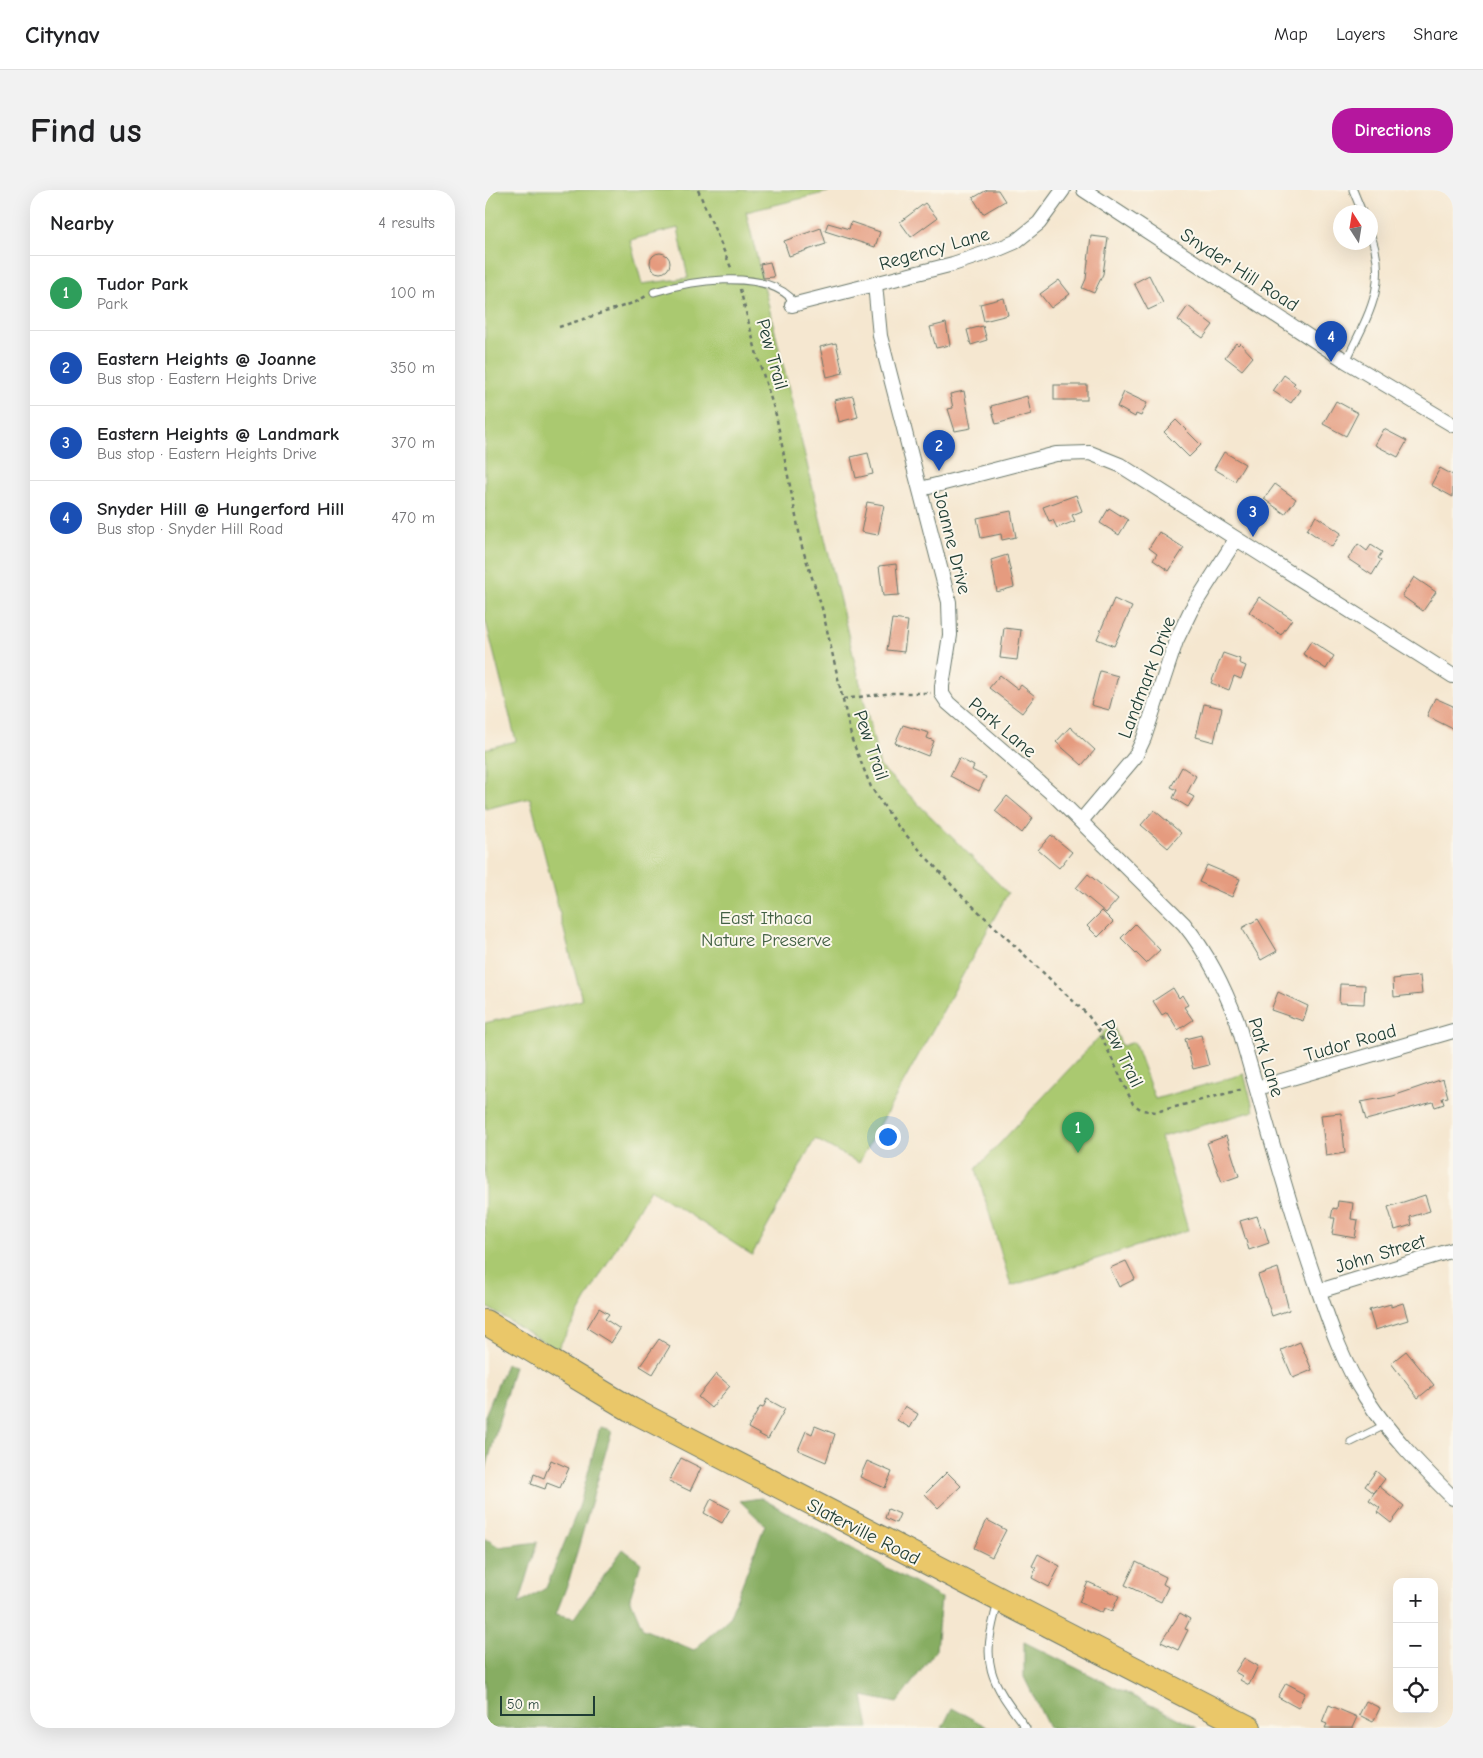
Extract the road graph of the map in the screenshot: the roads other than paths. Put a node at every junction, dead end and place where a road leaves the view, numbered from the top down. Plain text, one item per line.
1 (1063, 190) edge
2 (1084, 190) edge
3 (1353, 190) edge
4 (1359, 205) edge
5 (1374, 250) edge
6 (875, 284) junction
7 (653, 292) road end
8 (792, 305) joint
9 (1347, 361) junction
10 (1453, 425) edge
11 (921, 489) junction
12 (1236, 539) junction
13 (1453, 676) edge
14 (942, 694) joint
15 (1081, 821) junction
16 (1453, 1031) edge
17 (1257, 1088) junction
18 (1453, 1250) edge
19 (1319, 1291) junction
20 (485, 1322) edge
21 (1385, 1425) junction
22 (1351, 1442) dead end
23 (1453, 1498) edge
24 (999, 1600) junction
25 (1026, 1728) edge
26 (1249, 1728) edge

1 - 6 street, Regency Lane
2 - 9 street, Snyder Hill Road
3 - 4 lane
5 - 9 lane
6 - 8 street, Regency Lane
6 - 11 street, Joanne Drive
7 - 8 lane
9 - 10 street, Snyder Hill Road
11 - 12 street
11 - 14 street, Joanne Drive
12 - 13 street
12 - 15 street, Landmark Drive
14 - 15 street, Park Lane
15 - 17 street, Park Lane
16 - 17 street, Tudor Road
17 - 19 street, Park Lane
18 - 19 street, John Street
19 - 21 street, Park Lane
20 - 24 highway, Slaterville Road
21 - 22 lane
21 - 23 street, Park Lane
24 - 25 lane
24 - 26 highway, Slaterville Road

